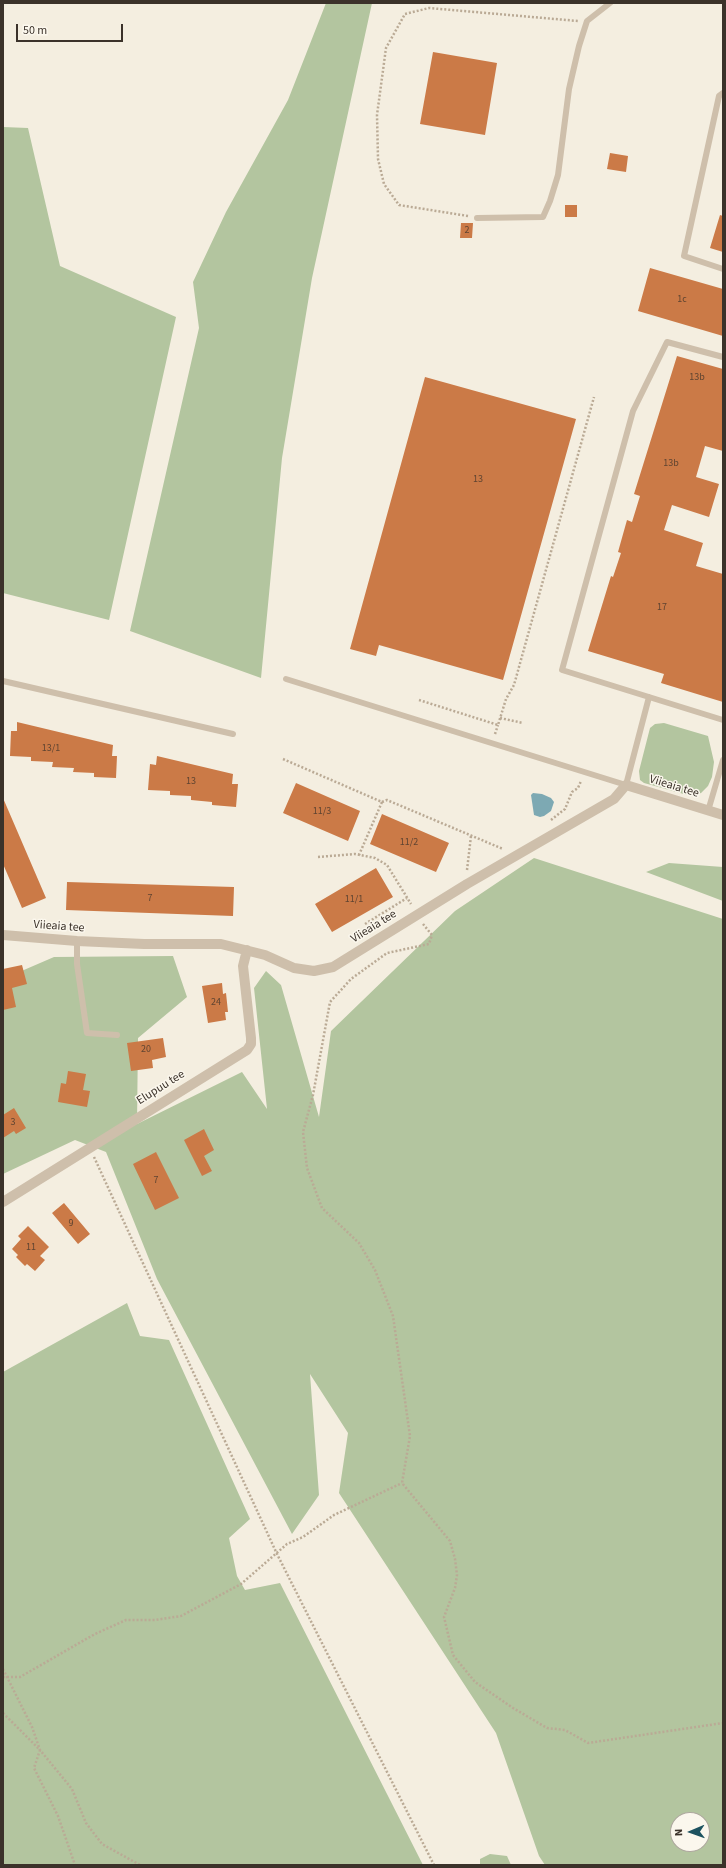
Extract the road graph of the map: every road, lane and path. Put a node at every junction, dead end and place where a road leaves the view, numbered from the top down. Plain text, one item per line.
1 (610, 3) edge
2 (587, 21) junction
3 (723, 93) edge
4 (478, 218) joint
5 (723, 269) edge
6 (723, 357) edge
7 (594, 397) dead end
8 (286, 679) dead end
9 (3, 681) edge
10 (649, 697) junction
11 (419, 700) dead end
12 (500, 718) junction
13 (723, 720) edge
14 (523, 723) dead end
15 (233, 734) dead end
16 (283, 759) dead end
17 (723, 760) edge
18 (584, 772) junction
19 (626, 785) junction
20 (382, 802) junction
21 (708, 811) junction
22 (723, 815) edge
23 (547, 822) dead end
24 (471, 836) junction
25 (507, 846) dead end
26 (503, 849) junction
27 (497, 853) dead end
28 (359, 854) junction
29 (318, 857) dead end
30 (473, 867) dead end
31 (467, 870) junction
32 (461, 874) dead end
33 (407, 898) junction
34 (417, 901) dead end
35 (411, 904) junction
36 (413, 913) junction
37 (365, 924) dead end
38 (3, 936) edge
39 (77, 941) junction
40 (248, 950) junction
41 (117, 1035) dead end
42 (89, 1148) junction
43 (3, 1202) edge
44 (402, 1483) junction
45 (277, 1554) junction
46 (3, 1668) edge
47 (7, 1677) junction
48 (3, 1678) edge
49 (3, 1713) edge
50 (723, 1723) edge
51 (40, 1750) junction
52 (75, 1865) edge
53 (140, 1865) edge
54 (434, 1865) edge

1 - 2 lane
2 - 4 lane
2 - 4 path
3 - 5 lane
6 - 10 lane
7 - 12 path
8 - 18 lane
9 - 15 lane
10 - 13 lane
10 - 19 lane
11 - 12 path
12 - 14 path
16 - 20 path
17 - 21 lane
18 - 19 lane
18 - 23 path
19 - 21 street, Viieaia tee
19 - 36 street, Viieaia tee
20 - 24 path
20 - 28 path
21 - 22 street, Viieaia tee
24 - 26 path
24 - 31 path
25 - 26 path
26 - 27 path
28 - 29 path
28 - 33 path
30 - 31 path
31 - 32 path
33 - 35 path
33 - 37 path
34 - 35 path
35 - 36 path
36 - 40 street, Viieaia tee
36 - 44 path
38 - 39 street, Viieaia tee
39 - 40 street, Viieaia tee
39 - 41 lane
40 - 42 street, Elupuu tee
42 - 43 street, Elupuu tee
42 - 45 path
44 - 45 path
44 - 50 path
45 - 47 path
45 - 54 path
46 - 47 path
47 - 48 path
47 - 51 path
49 - 51 path
51 - 52 path
51 - 53 path

